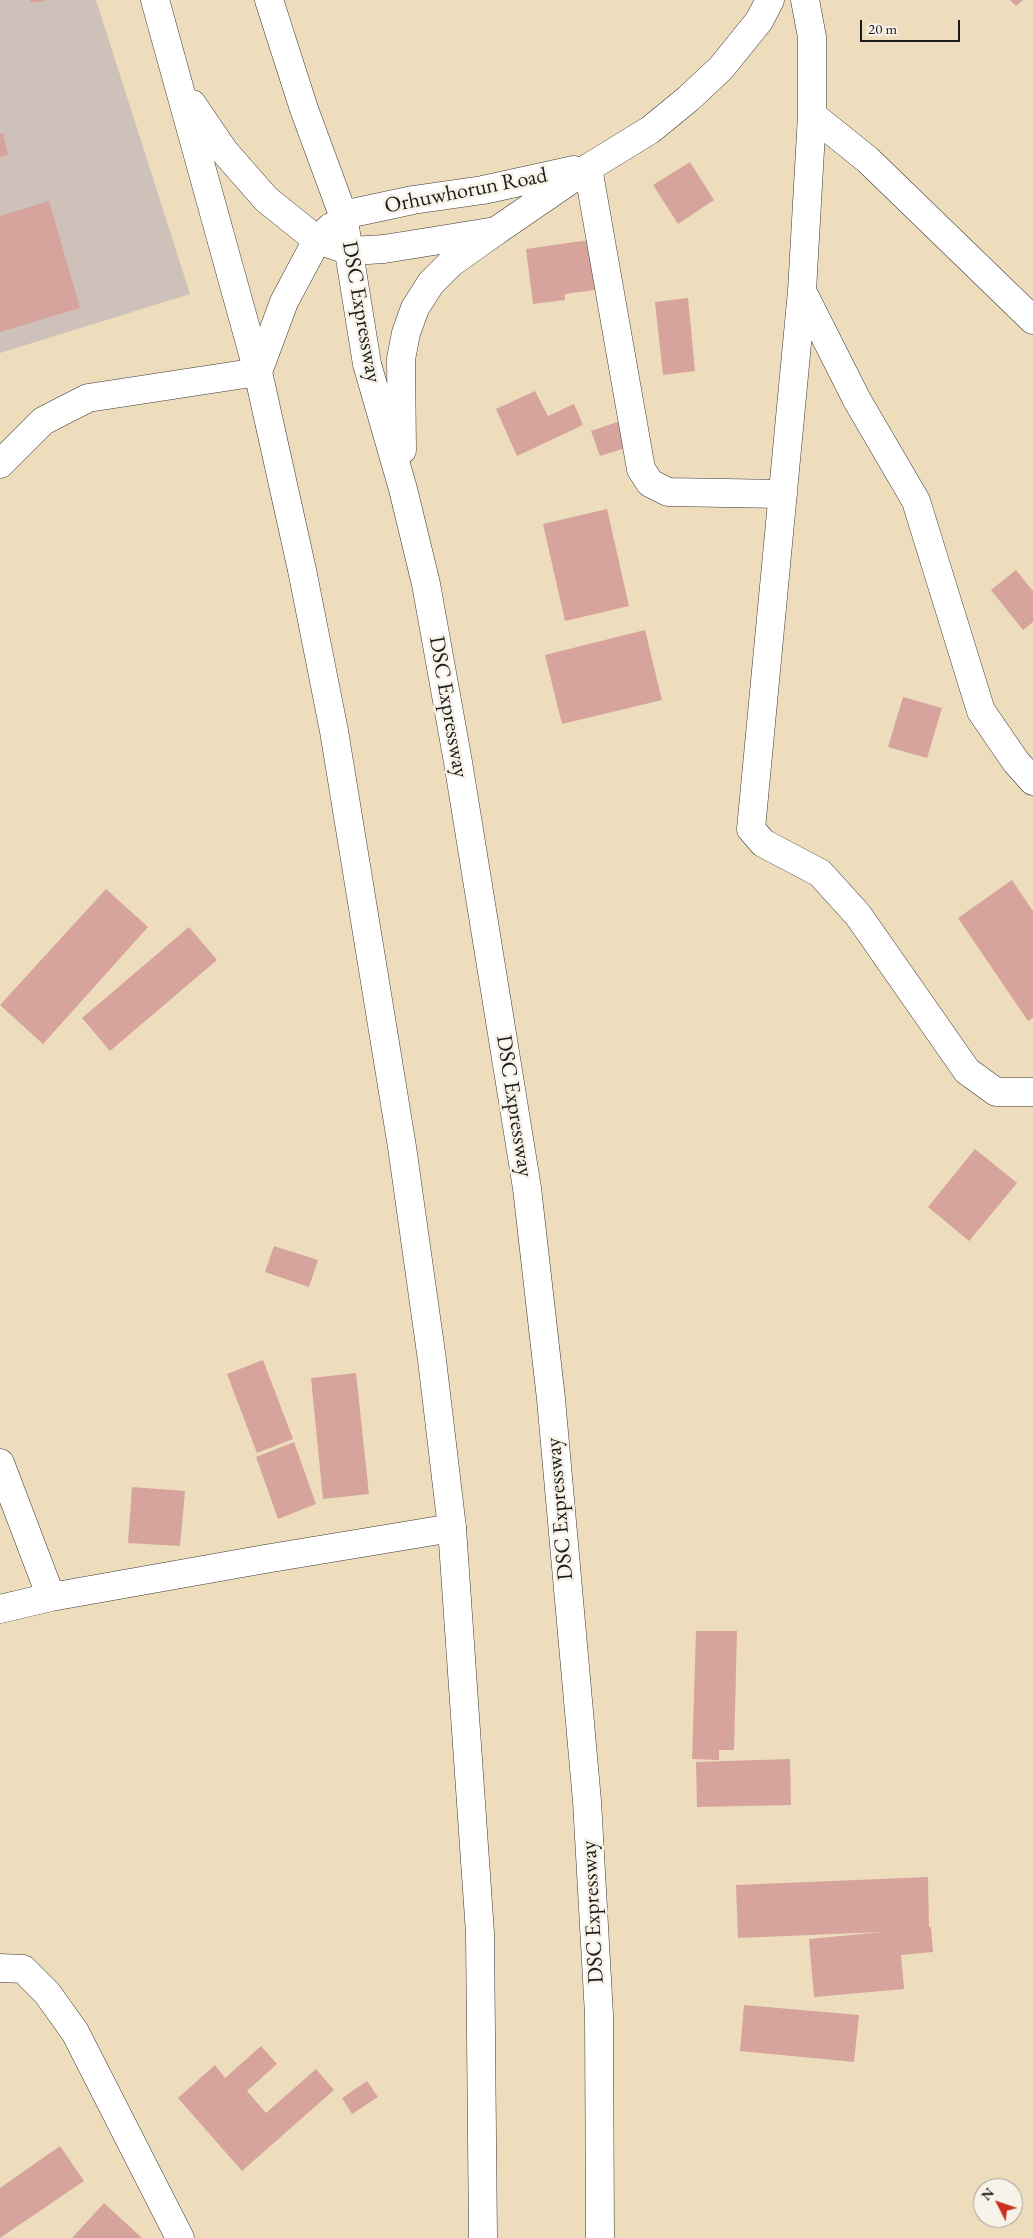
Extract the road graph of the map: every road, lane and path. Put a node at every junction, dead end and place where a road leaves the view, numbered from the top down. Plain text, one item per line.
1 (155, 0) edge
2 (269, 0) edge
3 (770, 0) edge
4 (805, 0) edge
5 (180, 87) junction
6 (812, 114) junction
7 (588, 168) junction
8 (343, 215) junction
9 (496, 231) junction
10 (317, 240) junction
11 (350, 252) junction
12 (802, 291) junction
13 (1033, 320) edge
14 (258, 372) junction
15 (0, 464) edge
16 (403, 488) junction
17 (783, 494) junction
18 (1033, 781) edge
19 (1033, 1092) edge
20 (0, 1463) edge
21 (452, 1528) junction
22 (50, 1597) junction
23 (0, 1608) edge
24 (0, 1968) edge
25 (180, 2238) edge
26 (483, 2238) edge
27 (600, 2238) edge

1 - 5 main road
2 - 8 main road, DSC Expressway
3 - 7 main road, Orhuwhorun Road
4 - 6 main road
5 - 10 main road
5 - 14 main road
6 - 12 main road
6 - 13 main road
7 - 8 main road, Orhuwhorun Road
7 - 9 main road, Orhuwhorun Road
7 - 17 main road
8 - 10 main road
8 - 11 main road, DSC Expressway
9 - 11 main road, Orhuwhorun Road
9 - 16 main road
10 - 11 main road
10 - 14 main road
11 - 16 main road, DSC Expressway
12 - 17 main road
12 - 18 main road
14 - 15 main road
14 - 21 main road
16 - 27 main road, DSC Expressway
17 - 19 main road
20 - 22 main road
21 - 22 main road
21 - 26 main road
22 - 23 main road
24 - 25 main road

